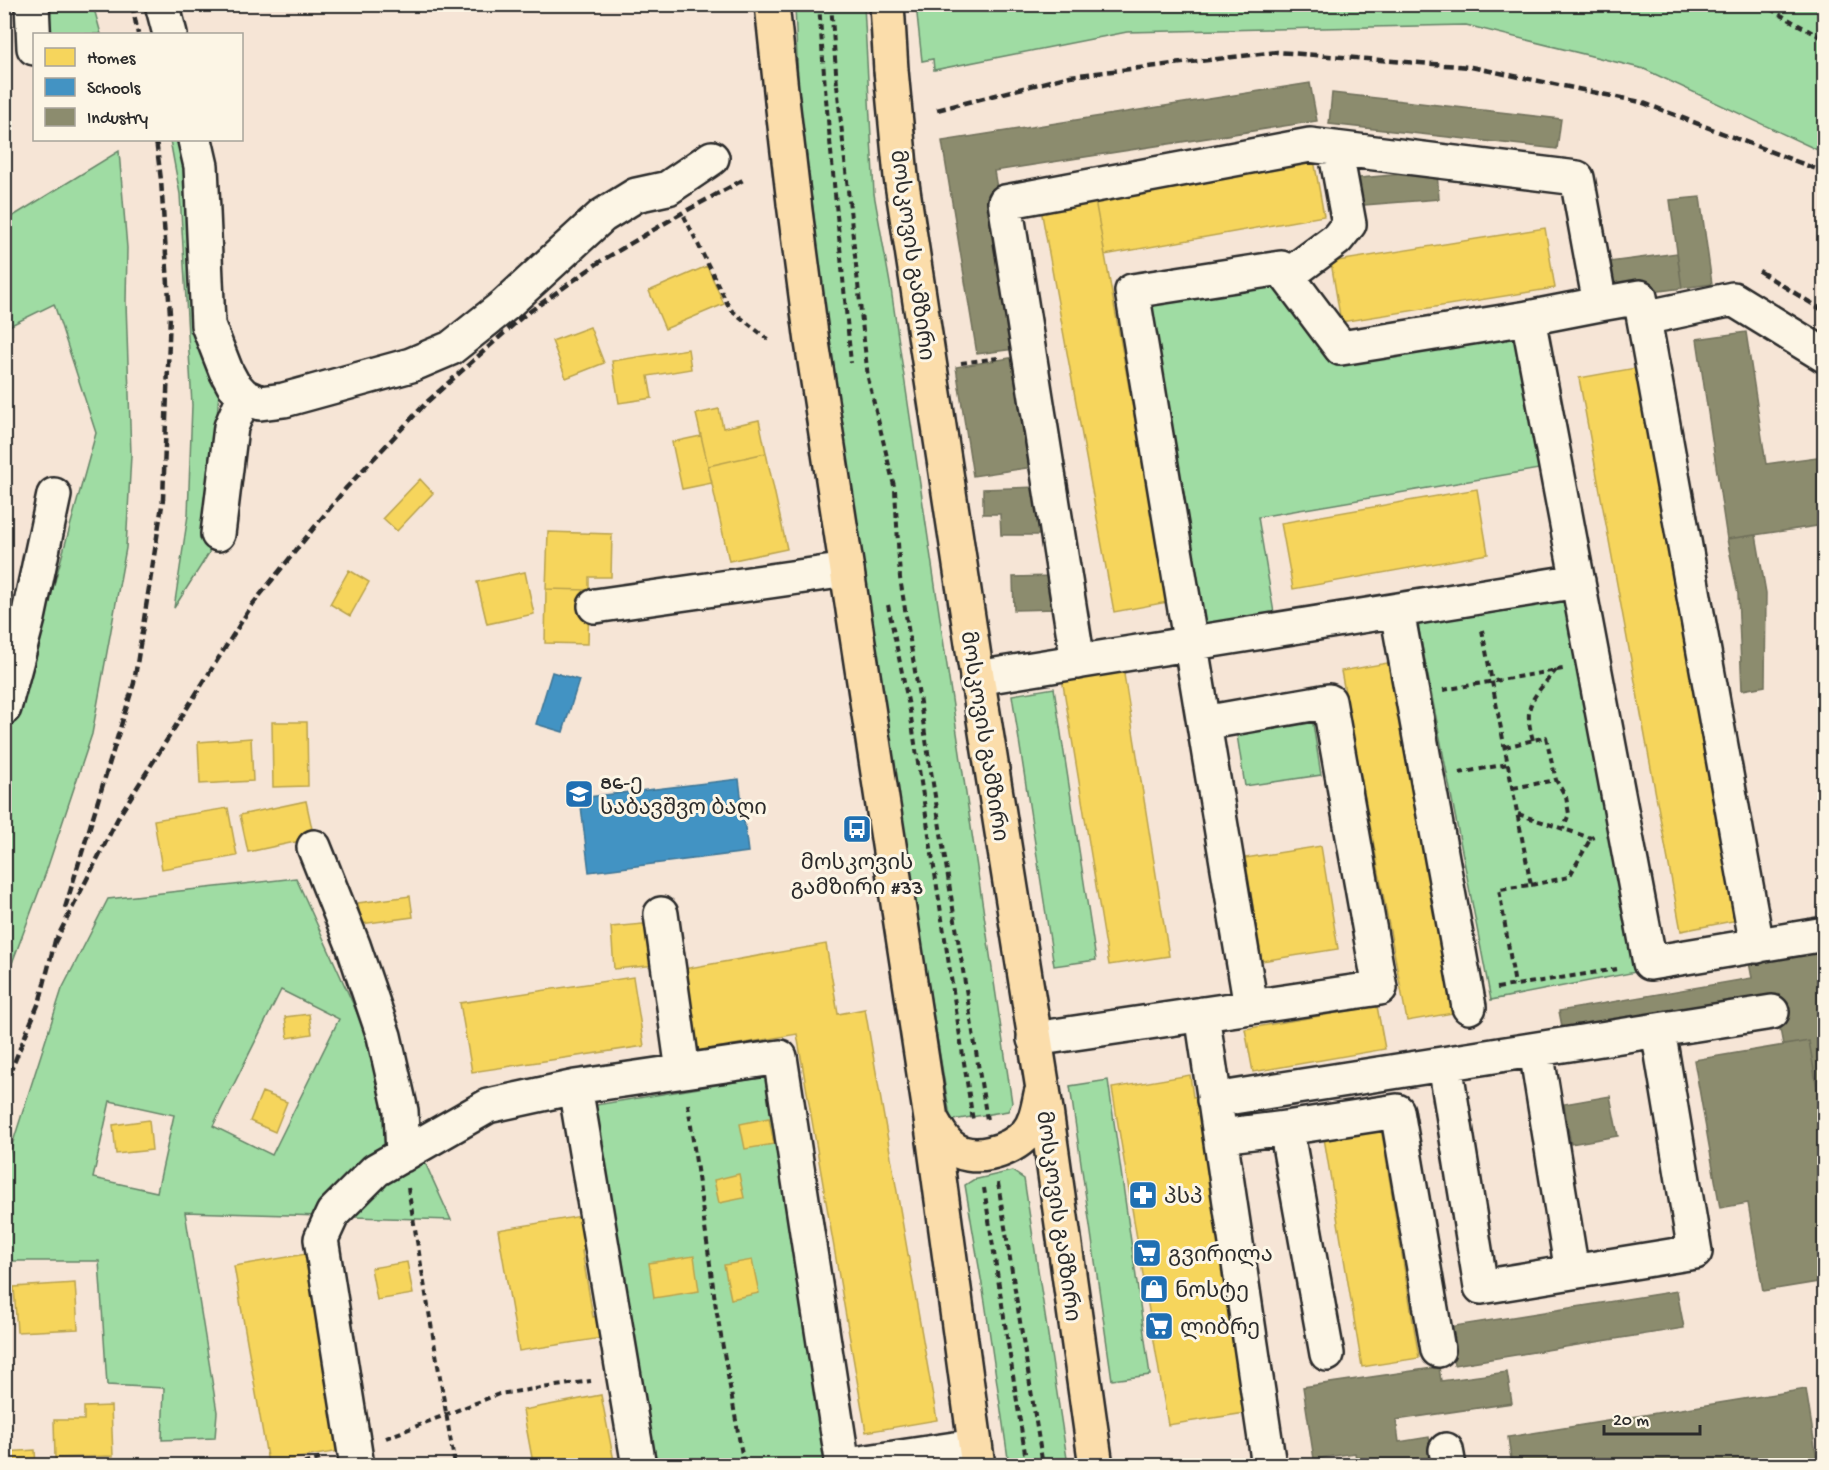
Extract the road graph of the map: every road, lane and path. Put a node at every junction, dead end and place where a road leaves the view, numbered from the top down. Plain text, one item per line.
1 (32, 4) edge
2 (162, 4) edge
3 (772, 4) edge
4 (819, 4) edge
5 (831, 4) edge
6 (887, 4) edge
7 (1761, 4) edge
8 (33, 33) edge
9 (170, 33) edge
10 (1824, 39) edge
11 (195, 141) edge
12 (1335, 148) junction
13 (712, 158) dead end
14 (668, 188) junction
15 (1287, 276) junction
16 (1600, 304) junction
17 (1528, 318) junction
18 (1644, 318) junction
19 (770, 341) dead end
20 (1029, 354) junction
21 (1824, 355) edge
22 (951, 365) dead end
23 (852, 370) dead end
24 (235, 384) junction
25 (54, 495) dead end
26 (218, 534) dead end
27 (846, 570) junction
28 (1578, 580) junction
29 (1476, 597) junction
30 (887, 599) dead end
31 (595, 606) dead end
32 (1397, 610) junction
33 (1191, 644) junction
34 (1078, 662) junction
35 (1593, 663) junction
36 (1556, 670) junction
37 (977, 678) junction
38 (1492, 681) junction
39 (1412, 695) junction
40 (4, 708) edge
41 (1204, 723) junction
42 (1533, 740) junction
43 (1505, 747) junction
44 (1508, 764) junction
45 (1427, 778) junction
46 (1556, 780) junction
47 (1513, 788) junction
48 (1518, 814) junction
49 (1563, 829) junction
50 (1625, 832) junction
51 (1591, 838) junction
52 (314, 847) dead end
53 (1532, 885) junction
54 (661, 914) dead end
55 (1824, 936) edge
56 (1757, 946) junction
57 (1650, 963) junction
58 (1515, 985) junction
59 (1468, 1000) joint
60 (1251, 1007) junction
61 (1772, 1012) dead end
62 (1202, 1014) junction
63 (1658, 1030) junction
64 (1034, 1039) junction
65 (1536, 1050) junction
66 (1445, 1064) junction
67 (683, 1071) junction
68 (575, 1087) junction
69 (1043, 1089) junction
70 (1214, 1100) junction
71 (931, 1119) junction
72 (1286, 1128) junction
73 (1220, 1136) junction
74 (985, 1154) junction
75 (403, 1155) junction
76 (1572, 1272) junction
77 (1438, 1350) dead end
78 (1327, 1354) dead end
79 (624, 1376) junction
80 (448, 1416) junction
81 (976, 1456) edge
82 (356, 1458) edge
83 (842, 1465) edge
84 (455, 1466) edge
85 (639, 1466) edge
86 (744, 1466) edge
87 (1028, 1466) edge
88 (1042, 1466) edge
89 (1096, 1466) edge
90 (1269, 1466) edge

1 - 8 street
2 - 9 street
3 - 27 main road, bridge
4 - 23 path, bridge
5 - 74 path, bridge
6 - 37 main road, მოსკოვის გამზირი, bridge
7 - 10 path
11 - 24 street
12 - 15 street
12 - 16 street
12 - 20 street
13 - 14 street
14 - 19 path
14 - 24 street
15 - 17 street
15 - 33 street
16 - 17 street
16 - 18 street
17 - 28 street
18 - 21 street
18 - 56 street
20 - 22 path
20 - 34 street
24 - 26 street
25 - 40 street
27 - 31 street
27 - 71 main road
28 - 29 street
28 - 35 street
29 - 32 street
29 - 38 path
30 - 74 path
32 - 33 street
32 - 39 street
33 - 34 street
33 - 41 street
34 - 37 street
35 - 36 path
35 - 50 street
36 - 38 path
36 - 42 path
37 - 64 main road, მოსკოვის გამზირი
38 - 39 path
38 - 43 path
39 - 45 street
41 - 60 street
41 - 60 street
42 - 43 path
42 - 46 path
43 - 44 path
44 - 45 path
44 - 47 path
45 - 59 street
46 - 47 path
46 - 49 path
47 - 48 path
48 - 49 path
48 - 53 path
49 - 51 path
50 - 51 path
50 - 57 street
51 - 53 path
52 - 75 street
53 - 58 path
54 - 67 street
55 - 56 street
56 - 57 street
57 - 58 path
58 - 59 path
60 - 62 street
61 - 63 street
62 - 64 street
62 - 70 street
63 - 65 street
63 - 76 street
64 - 69 main road, მოსკოვის გამზირი
65 - 66 street
65 - 76 street
66 - 70 street
66 - 76 street
67 - 68 street
67 - 83 street
67 - 86 path
68 - 75 street
68 - 79 street
69 - 74 main road
69 - 89 main road, მოსკოვის გამზირი
70 - 73 street
71 - 74 main road
71 - 81 main road
72 - 73 street
72 - 77 street
72 - 78 street
73 - 90 street
74 - 87 path
74 - 88 path
75 - 80 path
75 - 82 street
79 - 80 path
79 - 85 street
80 - 82 path
80 - 84 path
81 - 83 street

